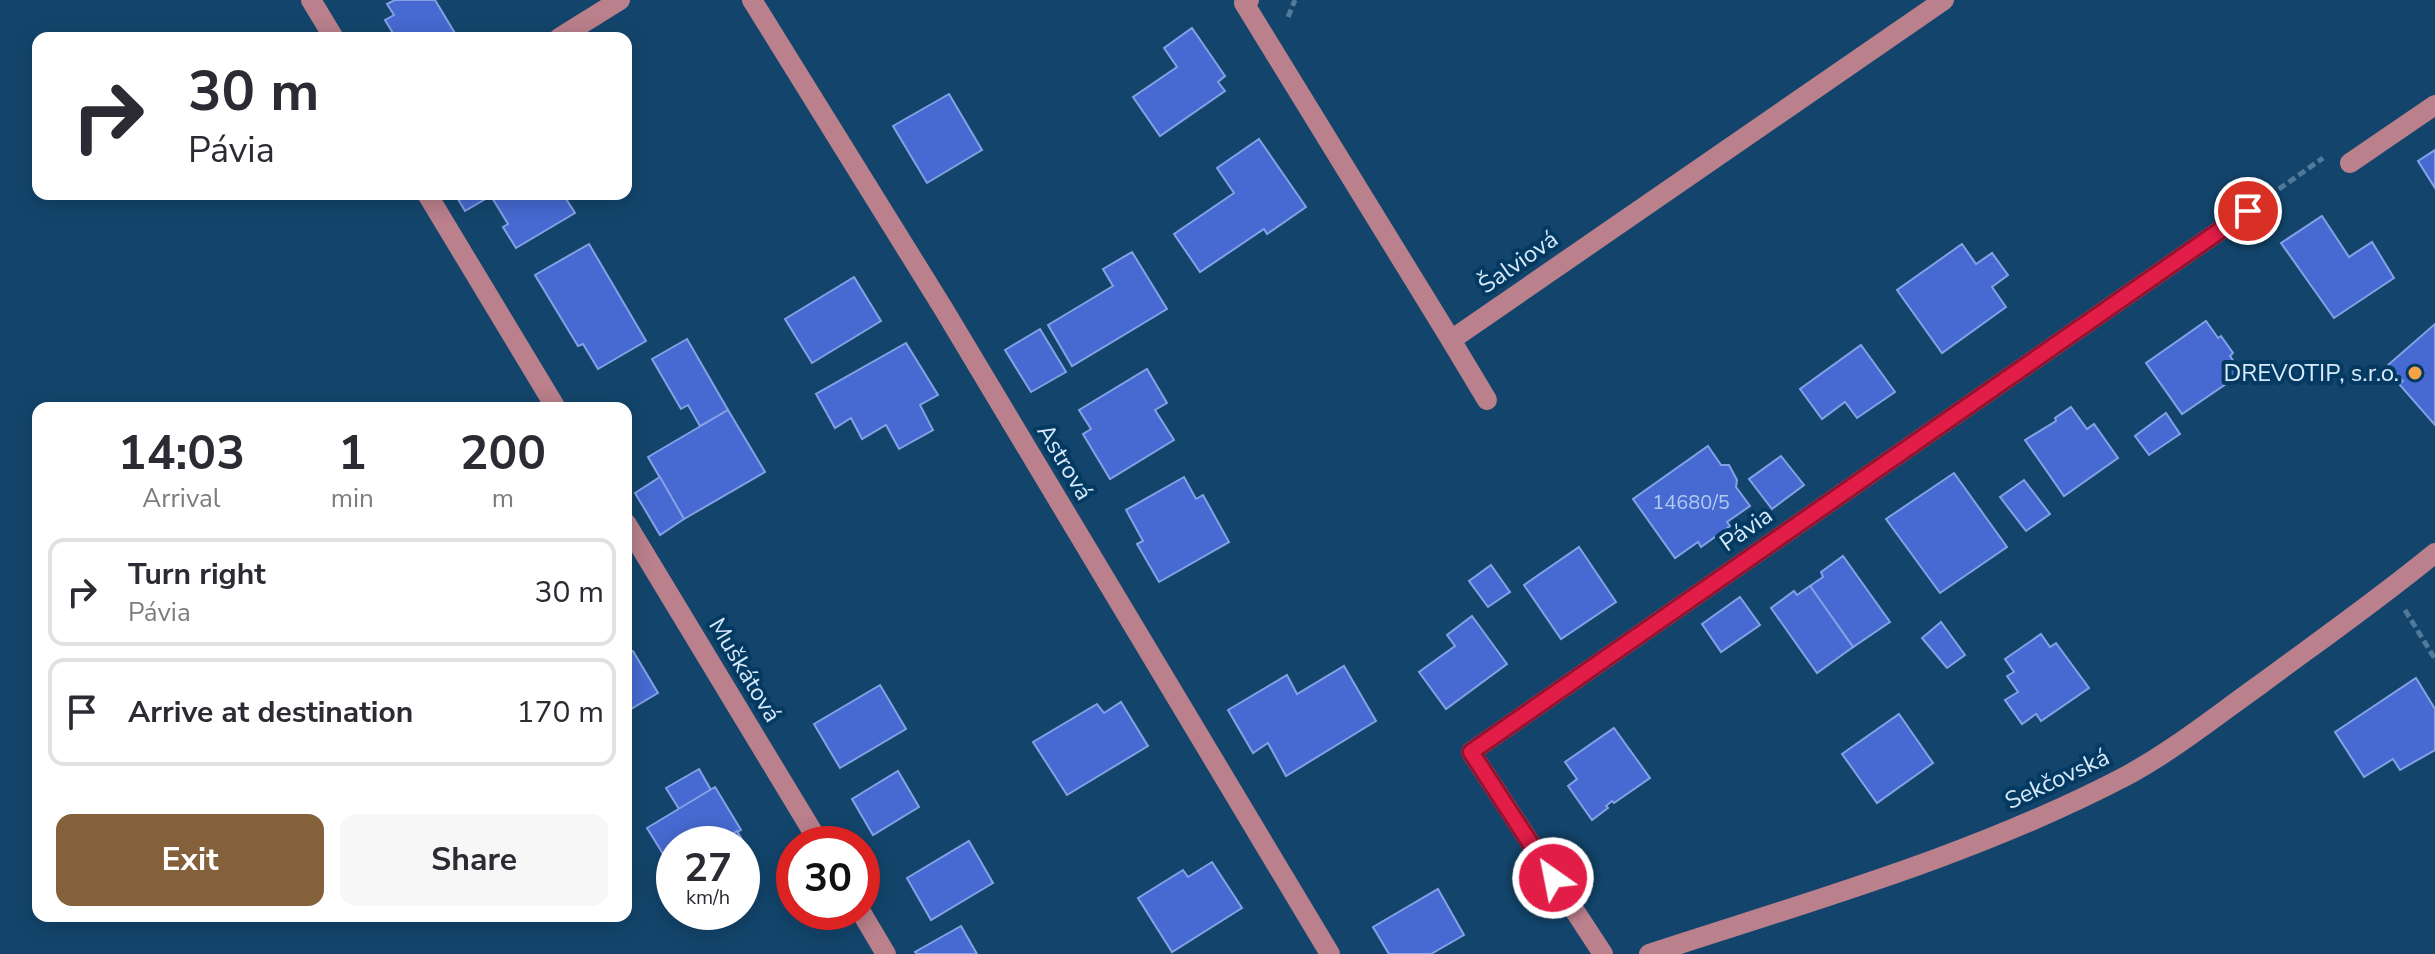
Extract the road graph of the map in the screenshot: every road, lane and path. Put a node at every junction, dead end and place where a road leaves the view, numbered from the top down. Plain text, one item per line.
1 (311, 0) edge
2 (620, 0) edge
3 (752, 0) edge
4 (1295, 0) edge
5 (1944, 0) edge
6 (1245, 1) edge
7 (1291, 31) dead end
8 (330, 32) edge
9 (569, 32) edge
10 (2435, 105) edge
11 (2350, 163) dead end
12 (431, 200) edge
13 (2248, 211) dead end
14 (1451, 340) junction
15 (1487, 400) dead end
16 (552, 402) edge
17 (632, 533) edge
18 (2435, 553) edge
19 (2392, 588) junction
20 (2435, 659) edge
21 (809, 826) edge
22 (872, 930) edge
23 (886, 954) edge
24 (1330, 954) edge
25 (1603, 954) edge
26 (1649, 954) edge

1 - 8 street
2 - 9 street
3 - 24 street, Astrová
4 - 7 path
5 - 14 street, Šalviová
6 - 14 street
10 - 11 street
12 - 16 street
13 - 25 street, Pávia
14 - 15 street
17 - 21 street, Muškátová
18 - 19 street, Sekčovská
19 - 20 path
19 - 26 street, Sekčovská
22 - 23 street

